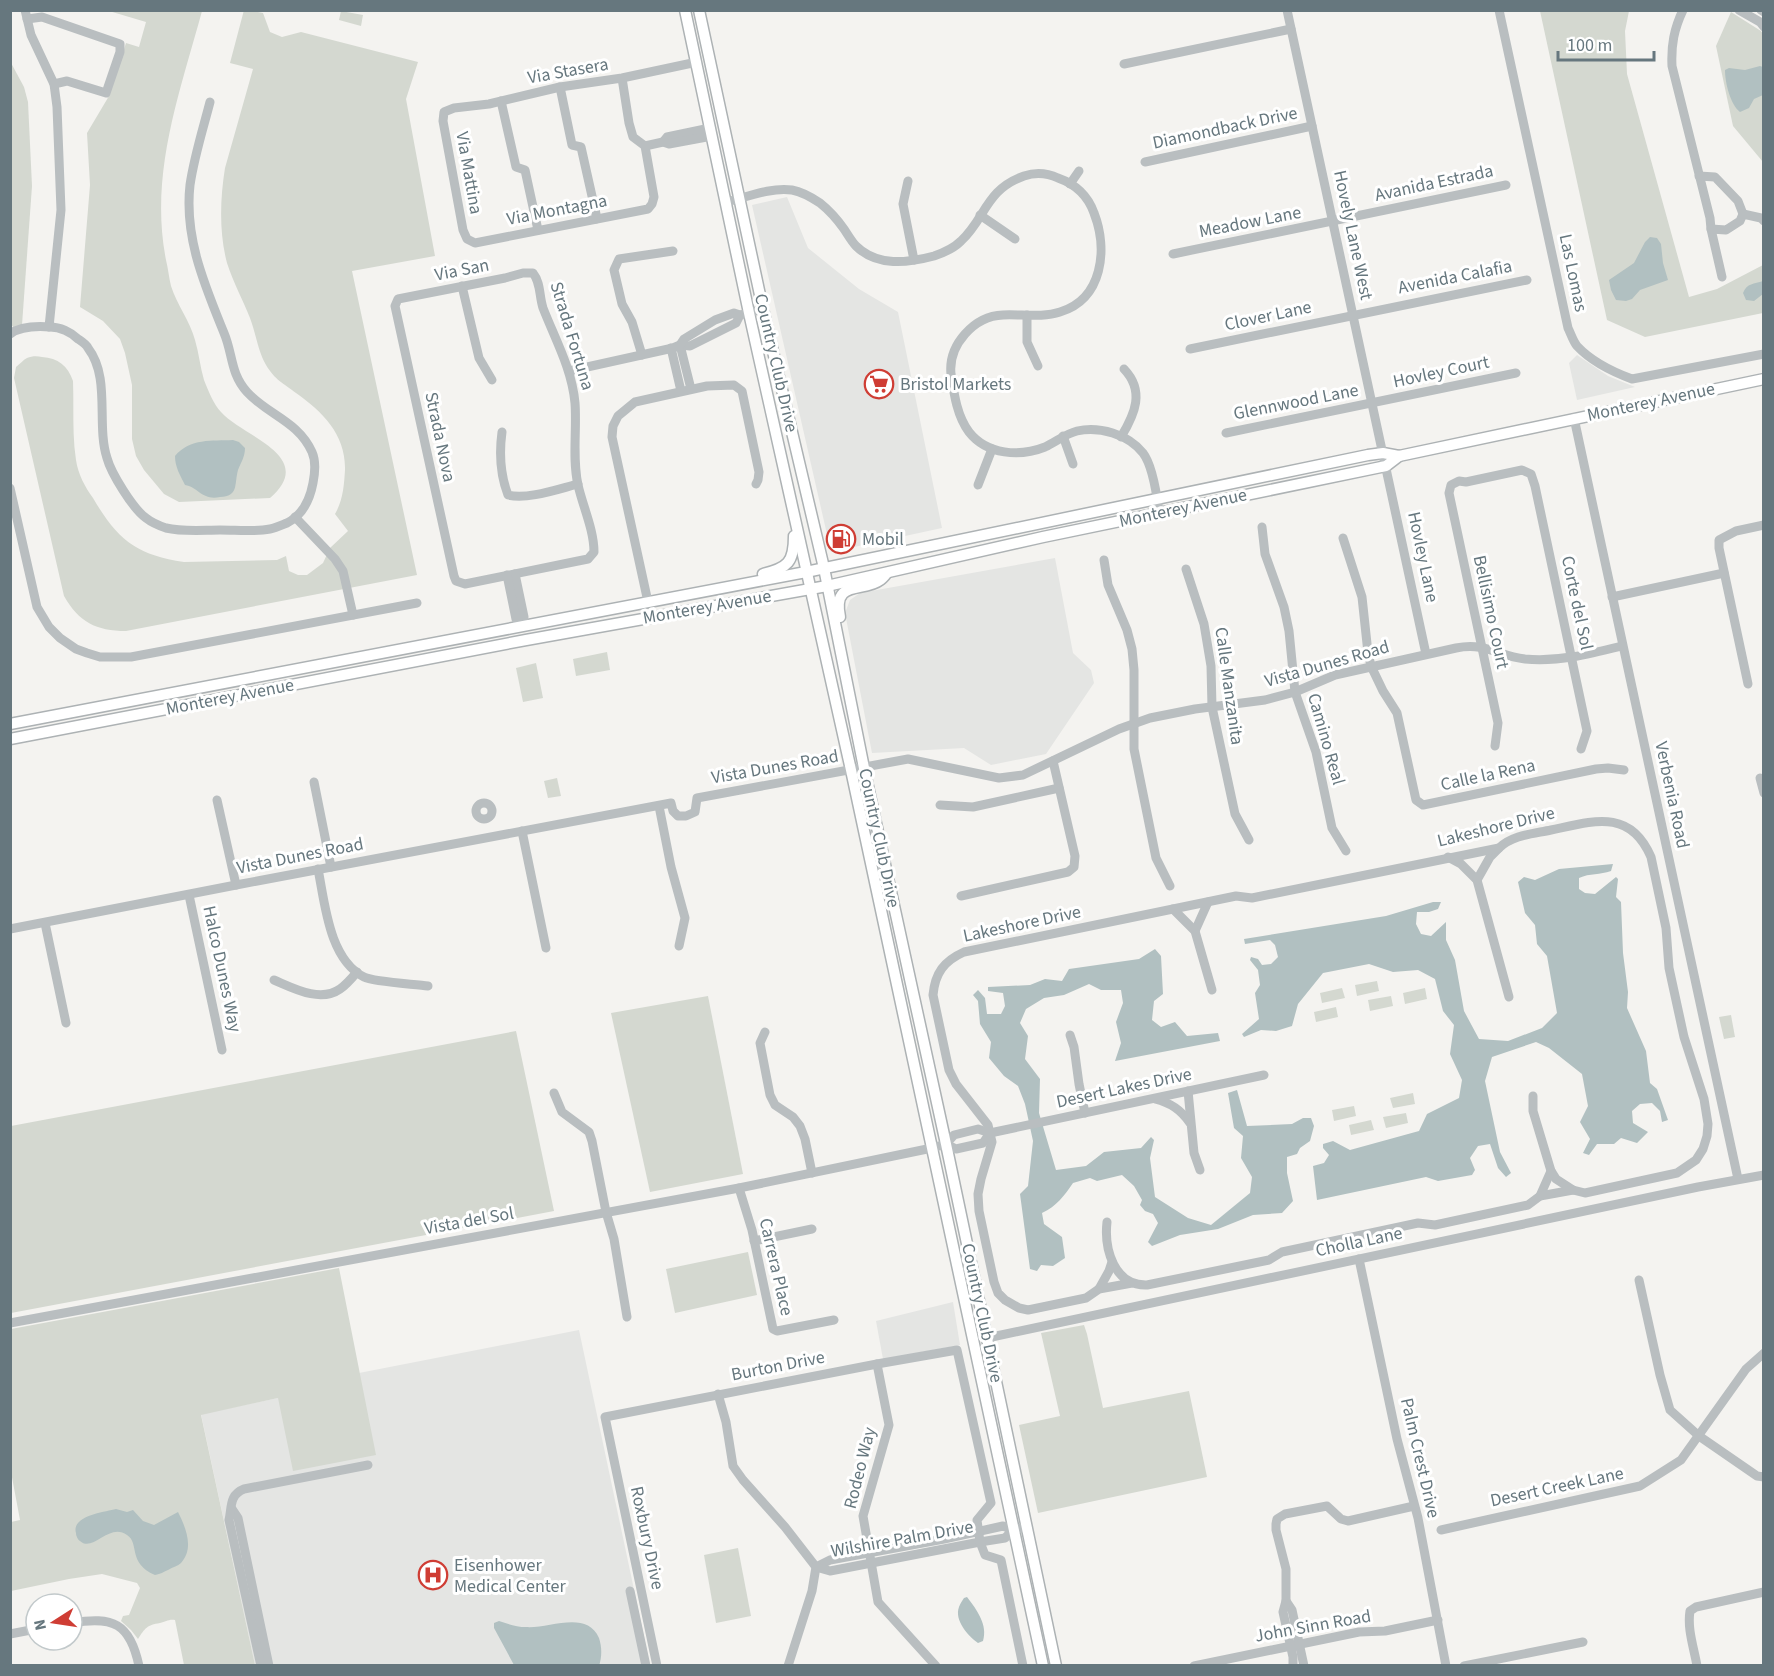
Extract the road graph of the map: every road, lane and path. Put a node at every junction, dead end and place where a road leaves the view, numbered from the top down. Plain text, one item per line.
1 (686, 10) edge
2 (699, 10) edge
3 (1287, 10) edge
4 (1499, 10) edge
5 (1683, 10) edge
6 (1739, 10) edge
7 (26, 15) edge
8 (1764, 27) edge
9 (1291, 29) junction
10 (697, 62) junction
11 (1124, 64) dead end
12 (622, 78) junction
13 (54, 84) junction
14 (560, 87) junction
15 (501, 101) junction
16 (210, 102) dead end
17 (444, 112) joint
18 (1312, 126) junction
19 (711, 132) junction
20 (645, 146) junction
21 (1145, 162) dead end
22 (1079, 171) dead end
23 (1700, 176) junction
24 (908, 182) dead end
25 (1070, 184) junction
26 (1506, 185) dead end
27 (740, 199) junction
28 (727, 202) junction
29 (1743, 214) junction
30 (980, 215) junction
31 (596, 219) junction
32 (1333, 222) junction
33 (1764, 222) edge
34 (1711, 229) junction
35 (538, 230) junction
36 (467, 239) joint
37 (1015, 239) dead end
38 (673, 250) dead end
39 (1173, 254) dead end
40 (914, 260) junction
41 (533, 273) joint
42 (1722, 277) dead end
43 (1527, 280) dead end
44 (462, 286) junction
45 (398, 299) joint
46 (763, 309) junction
47 (745, 314) junction
48 (1353, 314) junction
49 (1027, 315) junction
50 (49, 327) junction
51 (10, 334) edge
52 (675, 347) junction
53 (1190, 349) dead end
54 (1764, 354) edge
55 (642, 355) junction
56 (1038, 366) dead end
57 (1124, 369) dead end
58 (568, 371) junction
59 (1516, 373) dead end
60 (1764, 379) edge
61 (492, 380) dead end
62 (686, 390) junction
63 (1373, 404) junction
64 (1574, 418) junction
65 (502, 432) dead end
66 (1226, 433) dead end
67 (1063, 436) junction
68 (1121, 437) junction
69 (992, 449) junction
70 (1383, 453) junction
71 (1399, 456) junction
72 (1073, 464) dead end
73 (1386, 466) junction
74 (1522, 470) joint
75 (578, 484) junction
76 (756, 484) dead end
77 (978, 485) dead end
78 (10, 488) edge
79 (1157, 498) junction
80 (1159, 512) junction
81 (295, 517) junction
82 (795, 521) junction
83 (1764, 525) edge
84 (1262, 527) dead end
85 (1343, 538) dead end
86 (1104, 560) dead end
87 (824, 568) junction
88 (1186, 569) dead end
89 (806, 572) junction
90 (887, 572) junction
91 (1724, 573) junction
92 (511, 574) junction
93 (827, 586) junction
94 (729, 587) junction
95 (810, 589) junction
96 (1612, 597) junction
97 (648, 602) junction
98 (417, 603) dead end
99 (353, 615) junction
100 (522, 626) junction
101 (1622, 646) junction
102 (1482, 647) junction
103 (469, 651) junction
104 (1426, 654) junction
105 (842, 658) junction
106 (1572, 658) junction
107 (1371, 666) junction
108 (1748, 684) dead end
109 (1294, 692) junction
110 (1212, 707) junction
111 (94, 708) junction
112 (10, 724) edge
113 (1133, 724) junction
114 (43, 733) junction
115 (10, 739) edge
116 (1495, 746) dead end
117 (1581, 749) dead end
118 (1053, 761) junction
119 (864, 768) junction
120 (851, 770) junction
121 (1624, 770) dead end
122 (1760, 778) dead end
123 (314, 782) dead end
124 (1059, 788) junction
125 (1764, 793) edge
126 (217, 800) dead end
127 (940, 805) dead end
128 (659, 806) junction
129 (485, 818) dead end
130 (522, 831) junction
131 (488, 837) junction
132 (1249, 840) dead end
133 (1498, 848) junction
134 (1346, 852) dead end
135 (1448, 858) junction
136 (331, 867) junction
137 (318, 869) junction
138 (1477, 880) junction
139 (236, 885) junction
140 (1170, 885) dead end
141 (189, 895) junction
142 (961, 896) dead end
143 (1208, 902) junction
144 (1173, 909) junction
145 (45, 923) junction
146 (10, 929) edge
147 (1195, 931) junction
148 (679, 946) dead end
149 (546, 948) dead end
150 (357, 972) junction
151 (274, 980) dead end
152 (428, 986) dead end
153 (1212, 990) dead end
154 (1509, 997) dead end
155 (66, 1023) dead end
156 (765, 1032) dead end
157 (1070, 1035) dead end
158 (222, 1050) dead end
159 (1264, 1075) dead end
160 (1188, 1091) junction
161 (554, 1093) dead end
162 (1533, 1096) dead end
163 (1153, 1099) junction
164 (1085, 1113) junction
165 (1191, 1124) junction
166 (990, 1133) junction
167 (946, 1144) junction
168 (932, 1148) junction
169 (1200, 1170) dead end
170 (1551, 1171) junction
171 (812, 1173) junction
172 (1764, 1175) edge
173 (1738, 1179) junction
174 (739, 1188) junction
175 (1573, 1190) junction
176 (1540, 1196) junction
177 (606, 1212) junction
178 (1107, 1222) dead end
179 (812, 1229) dead end
180 (754, 1241) junction
181 (1359, 1259) junction
182 (1112, 1262) junction
183 (1639, 1280) dead end
184 (1132, 1282) junction
185 (1099, 1289) junction
186 (965, 1306) junction
187 (627, 1317) dead end
188 (834, 1320) dead end
189 (10, 1323) edge
190 (987, 1338) junction
191 (1764, 1353) edge
192 (877, 1364) junction
193 (718, 1394) junction
194 (605, 1416) joint
195 (1699, 1436) junction
196 (368, 1465) dead end
197 (1764, 1477) edge
198 (1414, 1506) junction
199 (231, 1509) junction
200 (1026, 1527) junction
201 (1013, 1530) junction
202 (1441, 1530) dead end
203 (979, 1537) junction
204 (870, 1558) junction
205 (816, 1567) junction
206 (630, 1591) dead end
207 (1764, 1592) edge
208 (1438, 1620) junction
209 (84, 1622) edge
210 (1583, 1642) dead end
211 (1295, 1645) junction
212 (140, 1665) edge
213 (261, 1665) edge
214 (269, 1665) edge
215 (646, 1665) edge
216 (657, 1665) edge
217 (788, 1665) edge
218 (936, 1665) edge
219 (1023, 1665) edge
220 (1043, 1665) edge
221 (1056, 1665) edge
222 (1194, 1665) edge
223 (1293, 1665) edge
224 (1304, 1665) edge
225 (1446, 1665) edge
226 (1464, 1665) edge
227 (1697, 1665) edge

1 - 10 main road, Country Club Drive
2 - 27 main road, Country Club Drive
3 - 9 street, Hovely Lane West
4 - 54 street, Las Lomas
5 - 23 street
6 - 8 street
7 - 13 street
7 - 13 street
9 - 11 street
9 - 18 street, Hovely Lane West
10 - 12 street, Via Stasera
10 - 19 main road, Country Club Drive
12 - 14 street, Via Stasera
12 - 20 street
13 - 50 street
14 - 15 street, Via Stasera
14 - 31 street
15 - 17 street, Via Stasera
15 - 35 street
16 - 81 street
17 - 36 street, Via Mattina
18 - 21 street, Diamondback Drive
18 - 32 street, Hovely Lane West
19 - 20 street
19 - 28 main road, Country Club Drive
20 - 31 street, Via Montagna
22 - 25 street
23 - 29 street
23 - 34 street
24 - 40 street
25 - 30 street
25 - 49 street
26 - 32 street, Avanida Estrada
27 - 28 street
27 - 40 street
27 - 46 main road, Country Club Drive
28 - 47 main road, Country Club Drive
29 - 33 street
29 - 34 street
30 - 37 street
30 - 40 street
31 - 35 street, Via Montagna
32 - 39 street, Meadow Lane
32 - 48 street, Hovely Lane West
34 - 42 street
35 - 36 street, Via Montagna
38 - 55 street
41 - 44 street, Via San
41 - 58 street, Strada Fortuna
43 - 48 street, Avenida Calafia
44 - 45 street, Via San
44 - 61 street
45 - 92 street, Strada Nova
46 - 47 street
46 - 87 main road, Country Club Drive
47 - 52 street
47 - 82 main road, Country Club Drive
48 - 53 street, Clover Lane
48 - 63 street, Hovely Lane West
49 - 56 street
49 - 69 street
50 - 51 street
50 - 81 street
52 - 55 street
52 - 62 street
55 - 58 street
57 - 68 street
58 - 75 street, Strada Fortuna
59 - 63 street, Hovley Court
60 - 64 main road, Monterey Avenue
62 - 76 street
62 - 97 street
63 - 66 street, Glennwood Lane
63 - 70 street, Hovely Lane West
64 - 71 main road, Monterey Avenue
64 - 96 street, Verbenia Road
65 - 75 street
67 - 68 street
67 - 69 street
67 - 72 street
68 - 79 street
69 - 77 street
70 - 71 main road, Monterey Avenue
70 - 73 street, Hovely Lane West
70 - 79 main road, Monterey Avenue
71 - 73 main road, Monterey Avenue
73 - 80 main road, Monterey Avenue
73 - 104 street, Hovley Lane
74 - 102 street, Bellisimo Court
74 - 106 street, Corte del Sol
75 - 92 street, Strada Fortuna
78 - 99 street
79 - 80 street
79 - 87 main road, Monterey Avenue
80 - 90 main road, Monterey Avenue
81 - 99 street
82 - 89 main road, Country Club Drive
82 - 94 main road
83 - 91 street
84 - 109 street, Camino Real
85 - 107 street, Calle la Rena
86 - 113 street
87 - 89 main road, Monterey Avenue
87 - 93 main road, Country Club Drive
88 - 110 street, Calle Manzanita
89 - 94 main road, Monterey Avenue
89 - 95 main road, Country Club Drive
90 - 93 main road, Monterey Avenue
90 - 105 main road
91 - 96 street
91 - 108 street
92 - 100 street
93 - 95 main road, Monterey Avenue
93 - 105 main road, Country Club Drive
94 - 97 main road, Monterey Avenue
95 - 103 main road, Monterey Avenue
95 - 120 main road, Country Club Drive
96 - 101 street, Verbenia Road
97 - 100 main road, Monterey Avenue
98 - 99 street
100 - 103 main road
100 - 111 main road, Monterey Avenue
101 - 106 street, Vista Dunes Road
101 - 173 street, Verbenia Road
102 - 104 street, Vista Dunes Road
102 - 106 street, Vista Dunes Road
102 - 116 street, Bellisimo Court
103 - 114 main road, Monterey Avenue
104 - 107 street, Vista Dunes Road
105 - 119 main road, Country Club Drive
106 - 117 street, Corte del Sol
107 - 109 street, Vista Dunes Road
107 - 121 street, Calle la Rena
109 - 110 street, Vista Dunes Road
109 - 134 street, Camino Real
110 - 113 street, Vista Dunes Road
110 - 132 street, Calle Manzanita
111 - 112 main road, Monterey Avenue
111 - 114 main road
113 - 118 street, Vista Dunes Road
113 - 140 street
114 - 115 main road, Monterey Avenue
118 - 119 street, Vista Dunes Road
118 - 124 street
119 - 120 street, Vista Dunes Road
119 - 167 main road, Country Club Drive
120 - 128 street, Vista Dunes Road
120 - 168 main road, Country Club Drive
122 - 125 street
123 - 136 street
124 - 127 street
124 - 142 street
126 - 139 street
128 - 130 street, Vista Dunes Road
128 - 148 street
129 - 131 street
130 - 131 street, Vista Dunes Road
130 - 149 street
131 - 136 street, Vista Dunes Road
133 - 135 street, Lakeshore Drive
133 - 138 street
133 - 175 street, Lakeshore Drive
135 - 138 street
135 - 143 street, Lakeshore Drive
136 - 137 street, Vista Dunes Road
137 - 139 street, Vista Dunes Road
137 - 150 street
138 - 154 street
139 - 141 street, Vista Dunes Road
141 - 145 street, Vista Dunes Road
141 - 158 street, Halco Dunes Way
143 - 144 street, Lakeshore Drive
143 - 147 street
144 - 147 street
144 - 166 street, Lakeshore Drive
145 - 146 street, Vista Dunes Road
145 - 155 street
147 - 153 street
150 - 151 street
150 - 152 street
156 - 171 street
157 - 164 street
159 - 160 street, Desert Lakes Drive
160 - 163 street, Desert Lakes Drive
160 - 165 street
161 - 177 street
162 - 170 street
163 - 164 street, Desert Lakes Drive
163 - 165 street
164 - 166 street, Desert Lakes Drive
165 - 169 street
166 - 167 street, Desert Lakes Drive
166 - 167 street, Desert Lakes Drive
166 - 185 street, Lakeshore Drive
167 - 168 street, Desert Lakes Drive
167 - 190 main road, Country Club Drive
168 - 171 street, Vista del Sol
168 - 186 main road, Country Club Drive
170 - 175 street
170 - 176 street
171 - 174 street, Vista del Sol
172 - 173 street, Cholla Lane
173 - 181 street, Cholla Lane
174 - 177 street, Vista del Sol
174 - 180 street, Carrera Place
175 - 176 street, Lakeshore Drive
176 - 184 street, Lakeshore Drive
177 - 187 street
177 - 189 street, Vista del Sol
178 - 182 street
179 - 180 street
180 - 188 street, Carrera Place
181 - 190 street, Cholla Lane
181 - 198 street, Palm Crest Drive
182 - 184 street
182 - 185 street
183 - 195 street
184 - 185 street, Lakeshore Drive
186 - 190 main road
186 - 201 main road, Country Club Drive
190 - 200 main road, Country Club Drive
191 - 195 street, Desert Creek Lane
192 - 193 street, Burton Drive
192 - 203 street, Burton Drive
192 - 204 street, Rodeo Way
193 - 194 street, Burton Drive
193 - 205 street
194 - 216 street, Roxbury Drive
195 - 197 street
195 - 202 street, Desert Creek Lane
196 - 199 street
198 - 208 street, Palm Crest Drive
198 - 211 street
199 - 213 street
199 - 214 street
200 - 201 street, Wilshire Palm Drive
200 - 221 main road, Country Club Drive
201 - 203 street, Wilshire Palm Drive
201 - 220 main road, Country Club Drive
203 - 204 street, Wilshire Palm Drive
203 - 219 street
204 - 205 street, Wilshire Palm Drive
204 - 218 street, Rodeo Way
205 - 217 street
206 - 215 street
207 - 227 street
208 - 211 street, John Sinn Road
208 - 225 street, Palm Crest Drive
209 - 212 street
210 - 226 street
211 - 222 street, John Sinn Road
211 - 223 street
211 - 224 street

